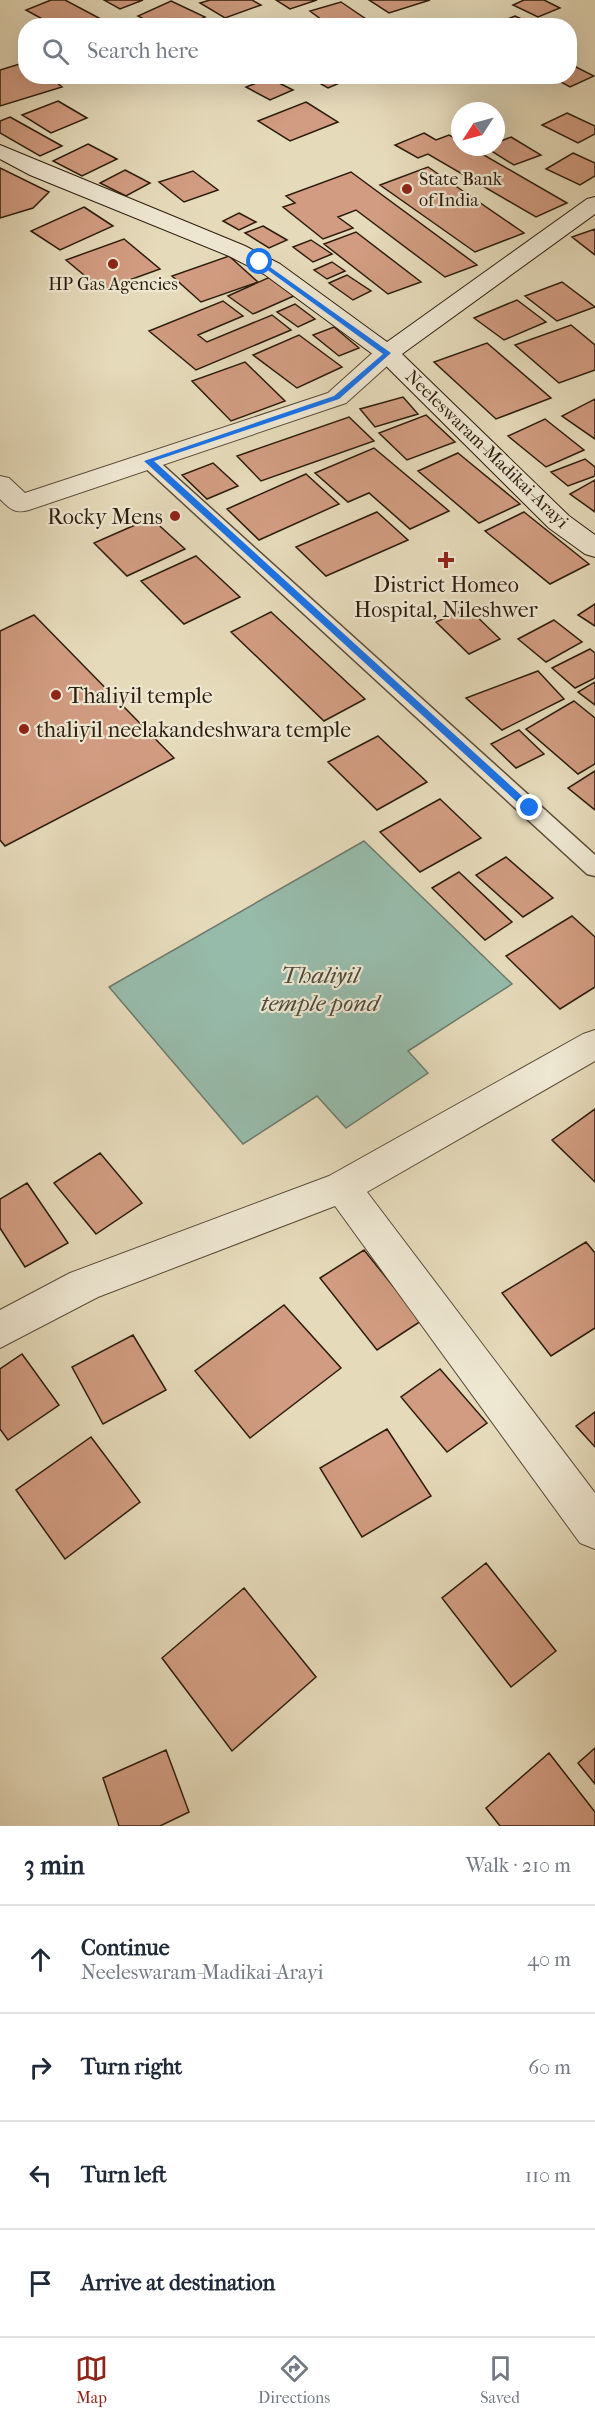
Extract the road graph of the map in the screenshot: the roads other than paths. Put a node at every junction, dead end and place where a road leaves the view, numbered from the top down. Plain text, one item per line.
1 (0, 151) edge
2 (595, 204) edge
3 (387, 353) junction
4 (148, 461) junction
5 (0, 484) edge
6 (595, 548) edge
7 (595, 868) edge
8 (595, 1044) edge
9 (342, 1187) junction
10 (0, 1330) edge
11 (595, 1528) edge

1 - 3 street, Neeleswaram-Madikai-Arayi
2 - 3 street
3 - 4 street
3 - 6 street, Neeleswaram-Madikai-Arayi
4 - 5 street
4 - 7 lane
8 - 9 street
9 - 10 street
9 - 11 street

